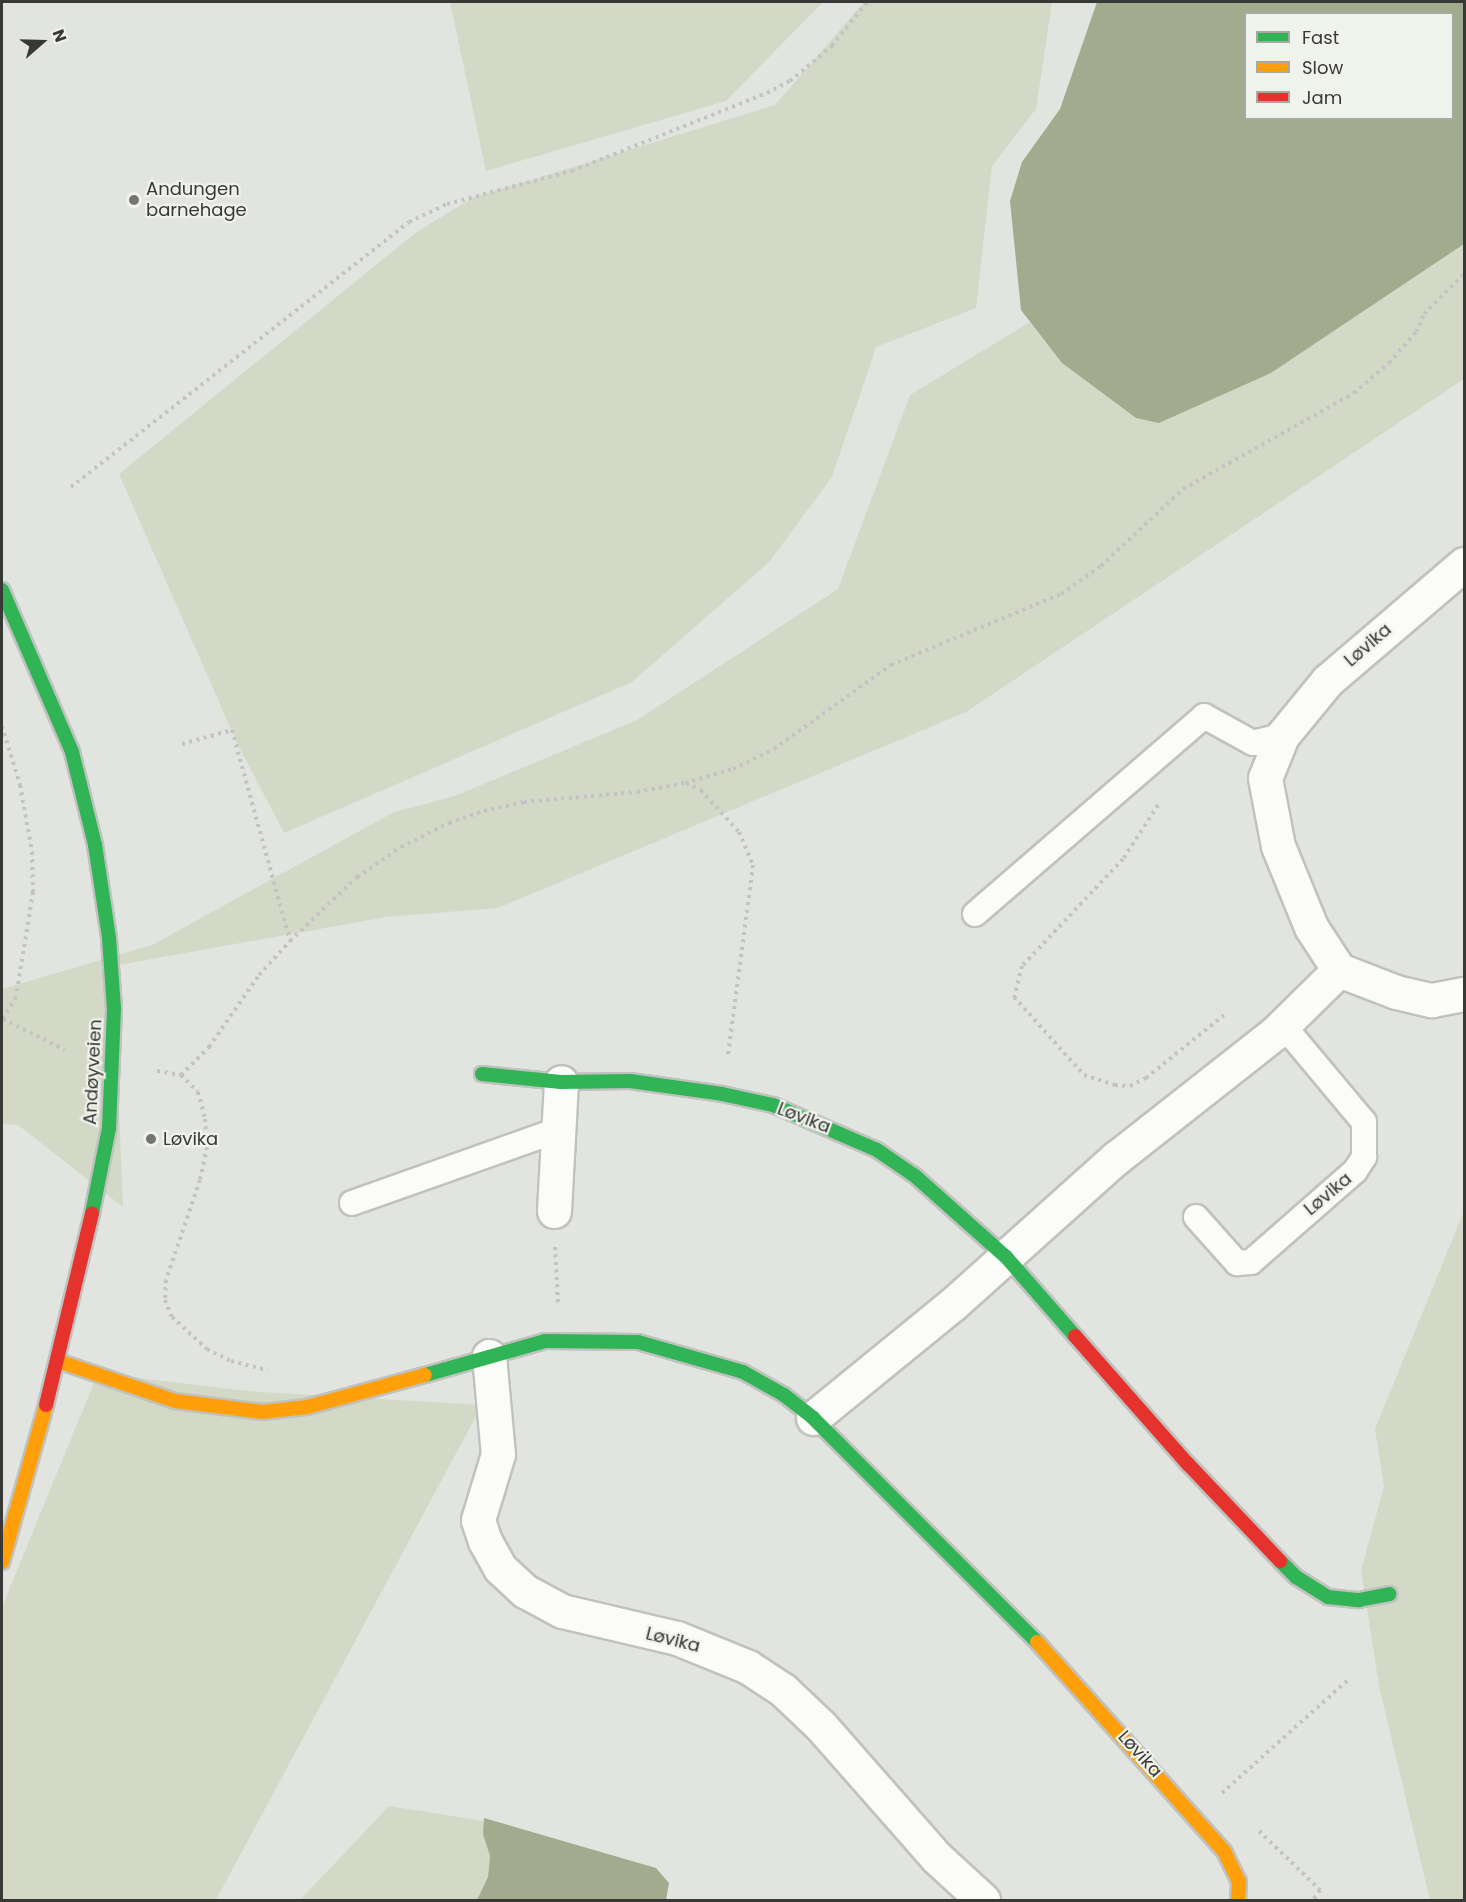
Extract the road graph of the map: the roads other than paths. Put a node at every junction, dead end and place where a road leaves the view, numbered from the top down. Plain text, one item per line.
1 (1464, 564) edge
2 (2, 590) edge
3 (1282, 736) junction
4 (975, 914) dead end
5 (1339, 970) junction
6 (1464, 994) edge
7 (1283, 1025) junction
8 (482, 1074) dead end
9 (561, 1082) junction
10 (558, 1130) junction
11 (352, 1203) dead end
12 (554, 1211) road end
13 (1196, 1217) dead end
14 (1006, 1257) junction
15 (489, 1356) junction
16 (58, 1361) junction
17 (813, 1418) junction
18 (2, 1562) edge
19 (1389, 1594) dead end
20 (983, 1900) edge
21 (1238, 1900) edge

1 - 3 street, Løvika
2 - 16 street, Andøyveien
3 - 4 lane
3 - 5 street, Løvika
5 - 6 street
5 - 7 street
7 - 13 lane, Løvika
7 - 14 street
8 - 9 street, Løvika
9 - 10 street
9 - 14 street, Løvika
10 - 11 lane
10 - 12 street
14 - 17 street
14 - 19 street, Løvika
15 - 16 street, Løvika
15 - 17 street, Løvika
15 - 20 street, Løvika
16 - 18 street, Andøyveien
17 - 21 street, Løvika

